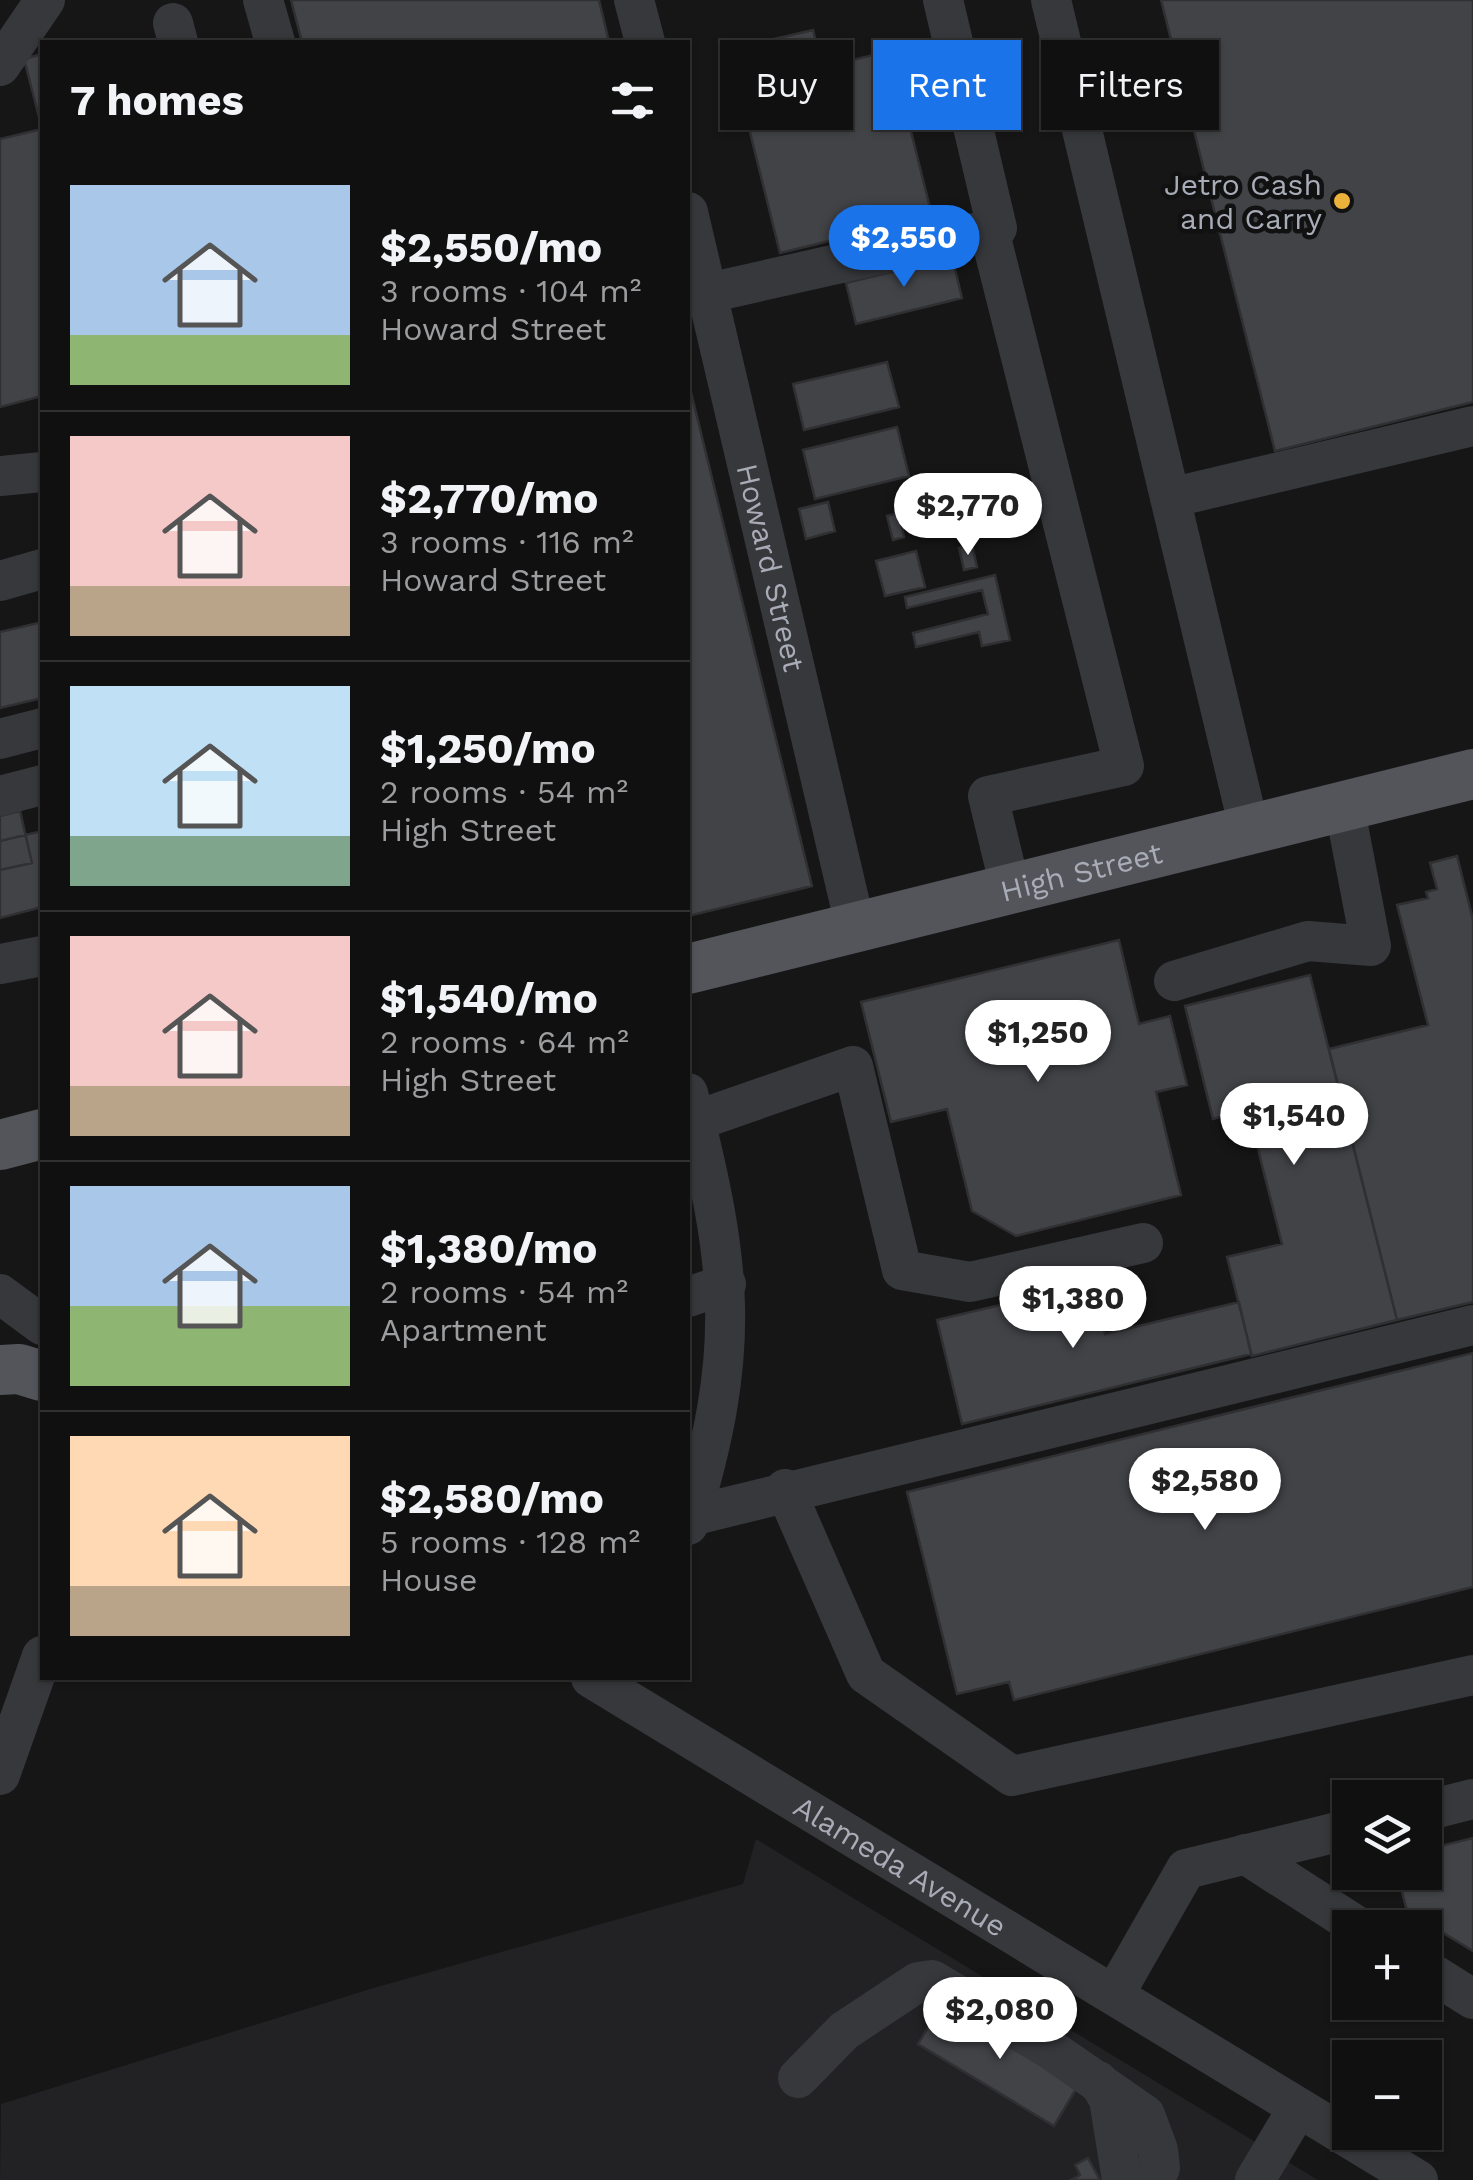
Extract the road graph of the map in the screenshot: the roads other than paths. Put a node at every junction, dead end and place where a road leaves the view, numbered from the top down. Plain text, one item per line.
1 (45, 0) edge
2 (262, 0) edge
3 (634, 0) edge
4 (943, 0) edge
5 (1052, 0) edge
6 (274, 40) edge
7 (644, 40) edge
8 (0, 66) edge
9 (690, 220) edge
10 (989, 230) junction
11 (708, 293) junction
12 (1473, 426) edge
13 (40, 472) edge
14 (0, 476) edge
15 (1170, 498) junction
16 (40, 571) edge
17 (0, 581) edge
18 (40, 729) edge
19 (0, 739) edge
20 (1473, 774) edge
21 (40, 786) edge
22 (0, 796) edge
23 (1344, 805) junction
24 (1249, 828) junction
25 (1010, 887) junction
26 (856, 924) junction
27 (40, 956) edge
28 (0, 964) edge
29 (690, 968) edge
30 (1174, 981) dead end
31 (693, 1128) edge
32 (40, 1135) edge
33 (0, 1145) edge
34 (1142, 1243) dead end
35 (726, 1284) junction
36 (0, 1294) edge
37 (690, 1295) edge
38 (40, 1324) edge
39 (1473, 1325) edge
40 (0, 1370) edge
41 (40, 1375) edge
42 (700, 1434) edge
43 (786, 1490) junction
44 (690, 1512) edge
45 (690, 1520) edge
46 (40, 1662) edge
47 (1473, 1675) edge
48 (599, 1680) edge
49 (637, 1689) edge
50 (0, 1775) edge
51 (1473, 1799) edge
52 (1442, 1806) edge
53 (1332, 1833) edge
54 (1245, 1854) junction
55 (1332, 1910) edge
56 (1442, 1980) edge
57 (1114, 1995) junction
58 (1473, 2000) edge
59 (798, 2078) dead end
60 (1098, 2081) junction
61 (1298, 2108) junction
62 (1122, 2180) edge
63 (1154, 2180) edge
64 (1255, 2180) edge
65 (1418, 2180) edge

1 - 8 street
2 - 6 street
3 - 7 street
4 - 10 street
5 - 15 street
9 - 11 street, Howard Street
10 - 11 street
10 - 25 street
11 - 26 street, Howard Street
12 - 15 street
13 - 14 street
15 - 24 street
16 - 17 street
18 - 19 street
20 - 23 main road, High Street
21 - 22 street
23 - 24 main road, High Street
23 - 30 street
24 - 25 main road, High Street
25 - 26 main road, High Street
26 - 29 main road, High Street
27 - 28 street
31 - 34 street
31 - 35 street
32 - 33 main road
35 - 37 street
35 - 42 street
36 - 38 street
39 - 43 street
40 - 41 main road
42 - 44 street
43 - 45 street
43 - 47 street
46 - 50 street
48 - 49 street, Alameda Avenue
49 - 57 street, Alameda Avenue
51 - 52 street
53 - 54 street
54 - 55 street
54 - 57 street
56 - 58 street
57 - 61 street, Alameda Avenue
59 - 60 street
60 - 62 street
60 - 63 street
61 - 64 street
61 - 65 street, Alameda Avenue

